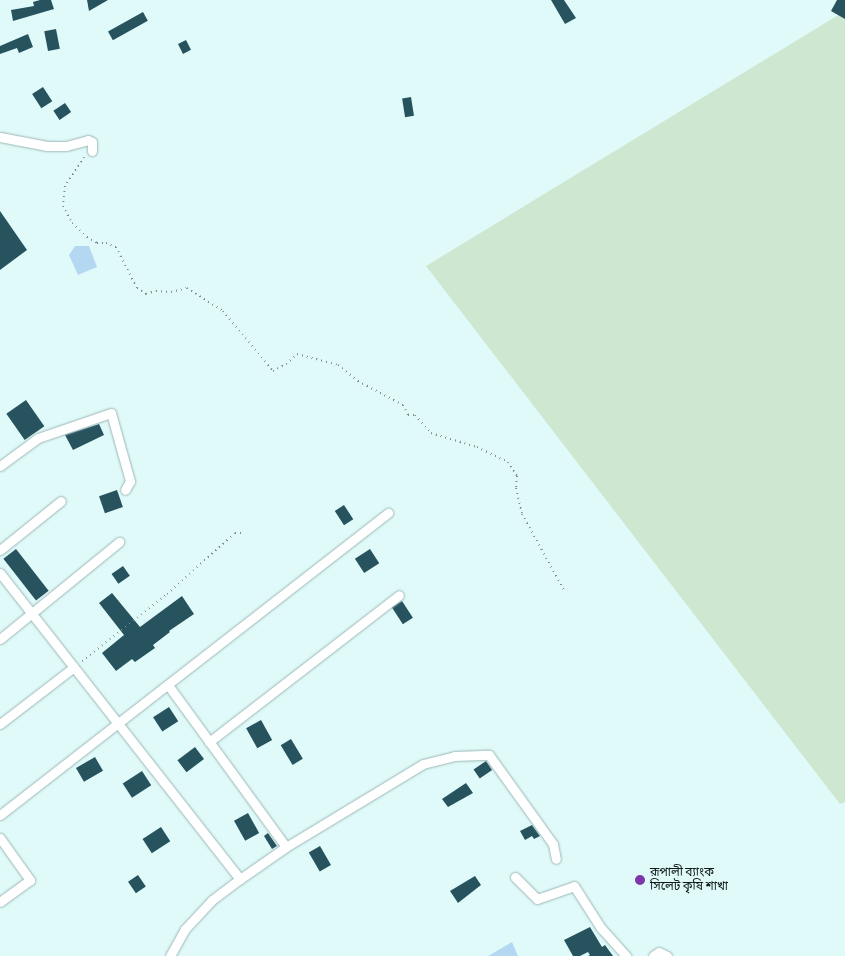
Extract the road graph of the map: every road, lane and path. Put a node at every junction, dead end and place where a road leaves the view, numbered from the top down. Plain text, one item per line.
1 (0, 137) edge
2 (92, 151) joint
3 (0, 466) edge
4 (125, 490) dead end
5 (61, 501) dead end
6 (388, 513) dead end
7 (244, 533) dead end
8 (119, 542) dead end
9 (0, 550) edge
10 (0, 573) edge
11 (564, 590) dead end
12 (399, 595) dead end
13 (32, 614) junction
14 (0, 639) edge
15 (74, 667) junction
16 (168, 685) junction
17 (118, 723) junction
18 (0, 724) edge
19 (209, 742) junction
20 (0, 815) edge
21 (0, 838) edge
22 (286, 847) junction
23 (556, 859) dead end
24 (515, 877) dead end
25 (240, 879) junction
26 (0, 902) edge
27 (170, 956) edge
28 (626, 956) edge
29 (653, 956) edge
30 (667, 956) edge

1 - 2 street
2 - 11 path
3 - 4 street
5 - 9 street
6 - 16 street
7 - 15 path
8 - 13 street
10 - 13 street
12 - 19 street
13 - 14 street
13 - 15 street
15 - 17 street
15 - 18 street
16 - 17 street
16 - 19 street
17 - 20 street
17 - 25 street
19 - 22 street
21 - 26 street
22 - 23 street
22 - 25 street
24 - 28 street
25 - 27 street
29 - 30 street

